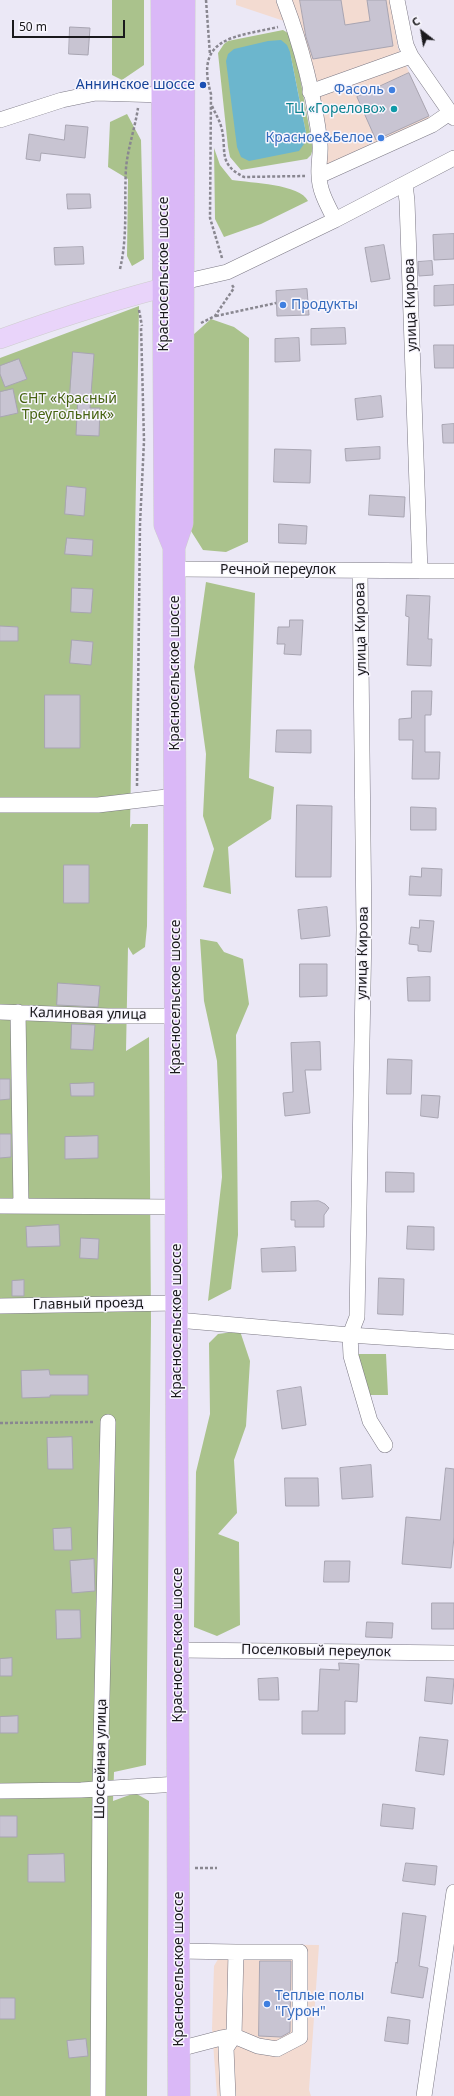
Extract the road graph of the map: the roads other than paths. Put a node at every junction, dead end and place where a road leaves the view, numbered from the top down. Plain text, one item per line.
1 (162, 0) edge
2 (184, 0) edge
3 (284, 0) edge
4 (397, 0) edge
5 (411, 56) junction
6 (310, 92) junction
7 (163, 95) junction
8 (452, 115) edge
9 (0, 120) edge
10 (454, 158) edge
11 (318, 176) junction
12 (405, 184) junction
13 (335, 220) junction
14 (173, 285) junction
15 (0, 339) edge
16 (175, 570) junction
17 (360, 571) junction
18 (420, 571) junction
19 (454, 571) edge
20 (175, 796) junction
21 (0, 805) edge
22 (0, 1012) edge
23 (18, 1012) junction
24 (176, 1016) junction
25 (0, 1206) edge
26 (21, 1206) junction
27 (177, 1206) junction
28 (0, 1306) edge
29 (177, 1312) junction
30 (350, 1335) junction
31 (454, 1342) edge
32 (108, 1422) road end
33 (385, 1445) dead end
34 (178, 1650) junction
35 (454, 1653) edge
36 (178, 1784) junction
37 (100, 1789) junction
38 (0, 1791) edge
39 (454, 1892) edge
40 (179, 1951) junction
41 (236, 1952) junction
42 (234, 2036) junction
43 (179, 2049) junction
44 (98, 2096) edge
45 (179, 2096) edge
46 (228, 2096) edge
47 (424, 2096) edge

1 - 7 highway, Красносельское шоссе
2 - 14 highway, Красносельское шоссе
3 - 6 street
4 - 5 street
5 - 6 street
5 - 8 street
6 - 11 street
7 - 9 street
7 - 14 highway, Красносельское шоссе
8 - 11 street
10 - 12 street
11 - 13 street
12 - 13 street
12 - 18 street, улица Кирова
13 - 14 street
14 - 15 main road
14 - 16 highway, Красносельское шоссе
16 - 17 street, Речной переулок
16 - 20 highway, Красносельское шоссе
17 - 18 street, Речной переулок
17 - 30 street, улица Кирова
18 - 19 street, Речной переулок
20 - 21 street
20 - 24 highway, Красносельское шоссе
22 - 23 street, Калиновая улица
23 - 24 street, Калиновая улица
23 - 26 street
24 - 27 highway, Красносельское шоссе
25 - 26 street
26 - 27 street
27 - 29 highway, Красносельское шоссе
28 - 29 street, Главный проезд
29 - 30 street, Главный проезд
29 - 34 highway, Красносельское шоссе
30 - 31 street, Главный проезд
30 - 33 street
32 - 37 street, Шоссейная улица
34 - 35 street, Поселковый переулок
34 - 36 highway, Красносельское шоссе
36 - 37 street
36 - 40 highway, Красносельское шоссе
37 - 38 street
37 - 44 street, Шоссейная улица
39 - 47 street
40 - 41 street
40 - 43 highway, Красносельское шоссе
41 - 42 street
41 - 42 street
42 - 43 street
42 - 46 street
43 - 45 highway, Красносельское шоссе

